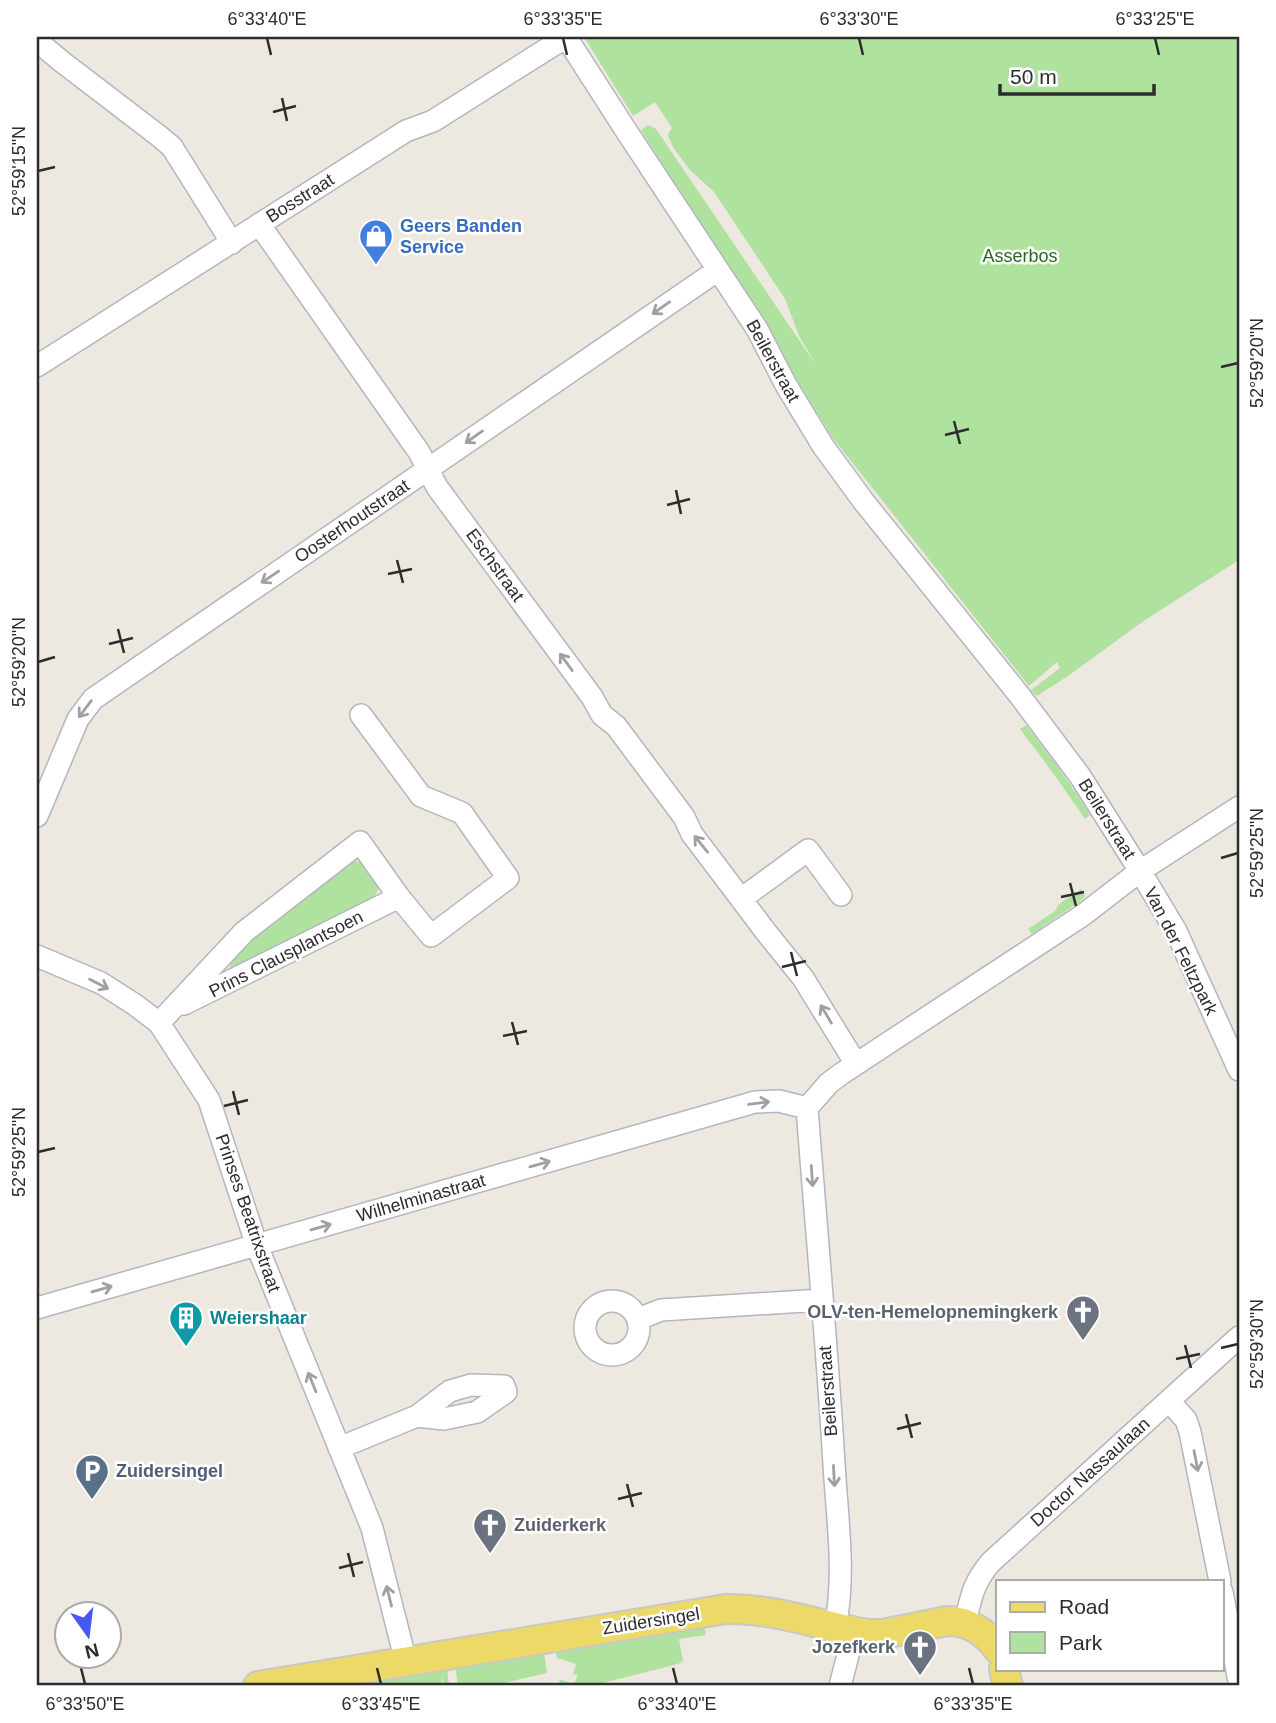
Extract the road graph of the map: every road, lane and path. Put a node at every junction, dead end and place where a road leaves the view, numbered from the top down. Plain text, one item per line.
1 (566, 37) edge
2 (37, 41) edge
3 (259, 224) junction
4 (232, 243) junction
5 (718, 270) junction
6 (37, 366) edge
7 (427, 469) junction
8 (361, 715) dead end
9 (1239, 807) edge
10 (37, 816) edge
11 (1140, 871) junction
12 (841, 895) dead end
13 (400, 897) junction
14 (741, 899) junction
15 (37, 956) edge
16 (166, 1016) junction
17 (856, 1064) junction
18 (1239, 1070) edge
19 (807, 1108) junction
20 (257, 1246) junction
21 (821, 1300) junction
22 (37, 1308) edge
23 (638, 1318) dead end
24 (1239, 1337) edge
25 (1169, 1401) junction
26 (417, 1416) dead end
27 (340, 1448) junction
28 (1220, 1580) edge
29 (1224, 1602) edge
30 (965, 1623) junction
31 (845, 1630) junction
32 (996, 1647) edge
33 (405, 1662) junction
34 (1239, 1681) edge
35 (258, 1686) edge
36 (841, 1686) edge

1 - 3 street, Bosstraat
1 - 5 street, Beilerstraat
2 - 4 street
3 - 4 street, Bosstraat
3 - 7 street, Eschstraat
4 - 6 street, Bosstraat
5 -> 7 street, Oosterhoutstraat
5 - 11 street, Beilerstraat
7 -> 10 street, Oosterhoutstraat
14 -> 7 street, Eschstraat
8 - 13 street, Prins Clausplantsoen
9 - 11 street
11 - 17 street, Beilerstraat
11 - 18 street, Van der Feltzpark
12 - 14 street
13 - 16 street, Prins Clausplantsoen
13 - 16 street, Prins Clausplantsoen
17 -> 14 street, Eschstraat
15 -> 16 street, Prinses Beatrixstraat
16 - 20 street, Prinses Beatrixstraat
17 - 19 street, Beilerstraat
20 -> 19 street, Wilhelminastraat
19 -> 21 street, Beilerstraat
22 -> 20 street, Wilhelminastraat
27 -> 20 street, Prinses Beatrixstraat
21 - 23 street
21 -> 31 street, Beilerstraat
24 - 25 street, Doctor Nassaulaan
25 -> 28 street
25 - 30 street, Doctor Nassaulaan
26 - 27 street
33 -> 27 street, Prinses Beatrixstraat
29 - 34 street
30 - 31 main road, Zuidersingel
30 - 32 main road
31 - 33 main road, Zuidersingel
31 - 36 street, Beilerstraat
33 - 35 main road, Zuidersingel

